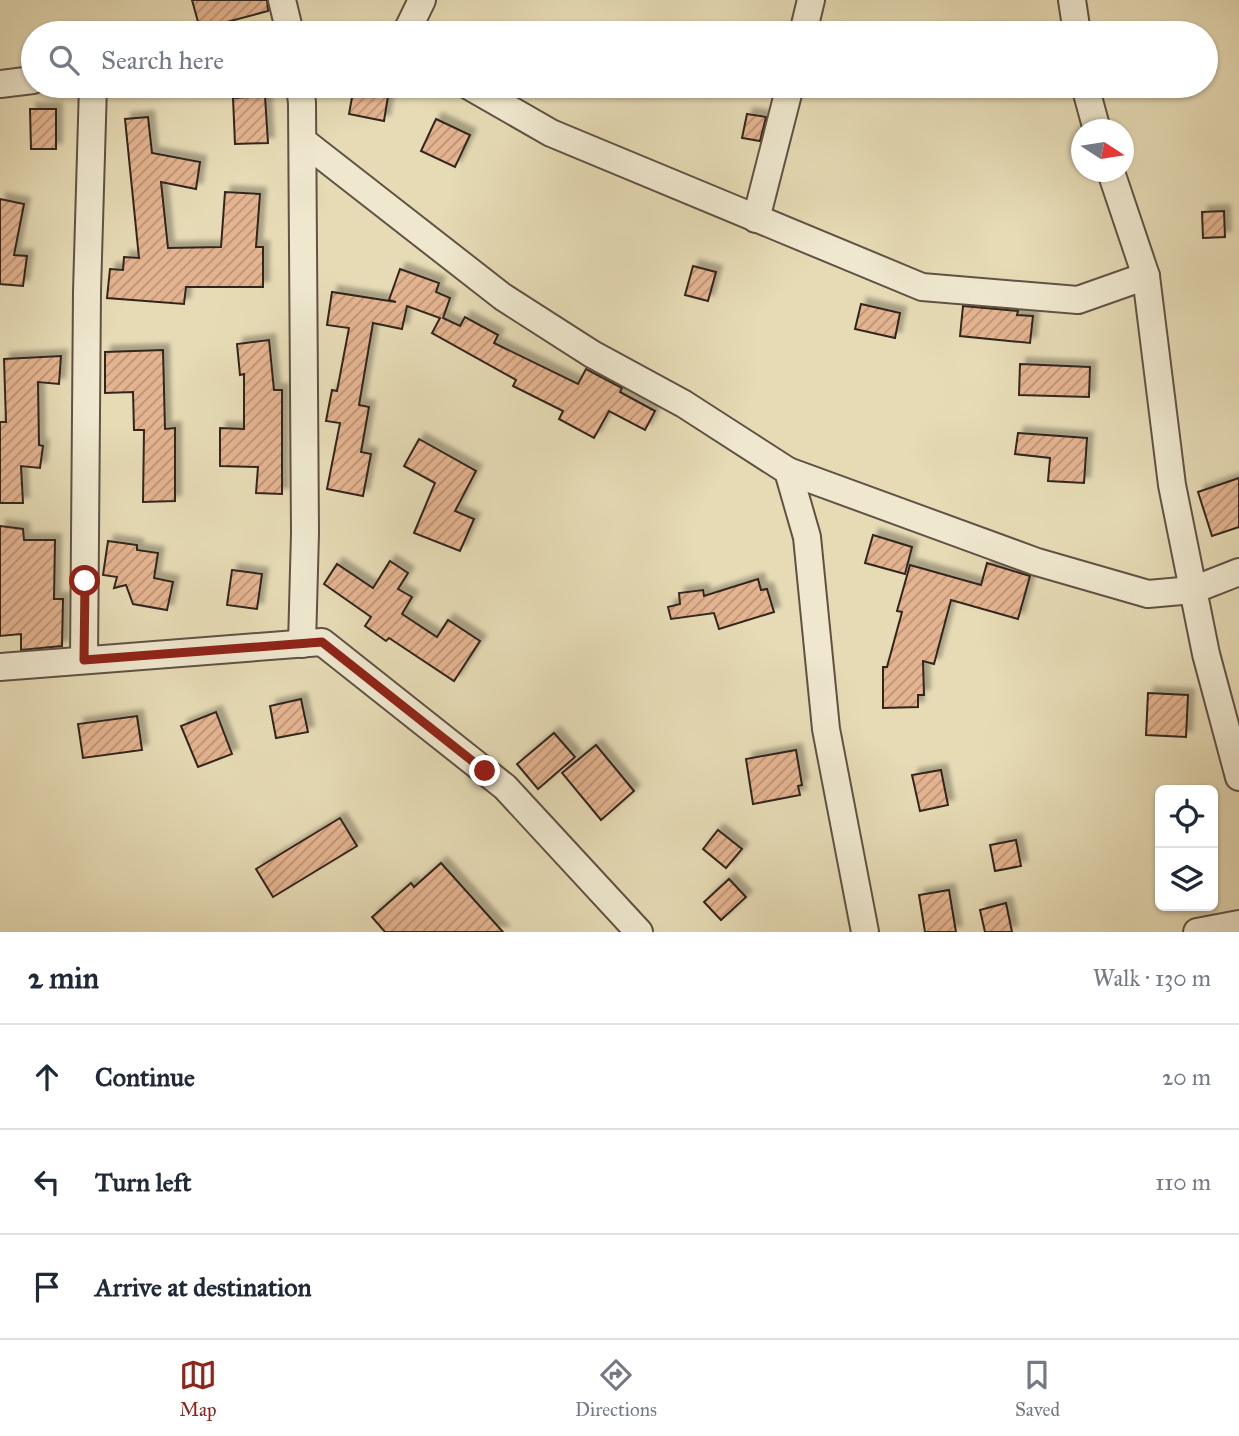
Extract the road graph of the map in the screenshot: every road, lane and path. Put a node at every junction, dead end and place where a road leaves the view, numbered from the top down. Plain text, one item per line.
1 (282, 0) edge
2 (422, 0) edge
3 (811, 0) edge
4 (1072, 0) edge
5 (287, 21) edge
6 (412, 21) edge
7 (806, 21) edge
8 (1075, 21) edge
9 (21, 81) edge
10 (0, 84) edge
11 (93, 98) edge
12 (301, 98) edge
13 (490, 98) edge
14 (787, 98) edge
15 (1088, 98) edge
16 (1094, 119) edge
17 (303, 141) junction
18 (1114, 182) edge
19 (756, 219) junction
20 (1146, 276) junction
21 (788, 471) junction
22 (1239, 572) edge
23 (1193, 590) junction
24 (302, 643) junction
25 (84, 660) junction
26 (0, 667) edge
27 (1239, 777) edge
28 (1239, 924) edge
29 (639, 932) edge
30 (865, 932) edge
31 (1197, 932) edge

1 - 5 street
2 - 6 street
3 - 7 street
4 - 8 street
9 - 10 street
11 - 25 street
12 - 17 street
13 - 19 street
14 - 19 street
15 - 16 street
17 - 21 street
17 - 24 street
18 - 20 street
19 - 20 street
20 - 23 street
21 - 23 street
21 - 30 street
22 - 23 street
23 - 27 street
24 - 25 street
24 - 29 street
25 - 26 street
28 - 31 street

